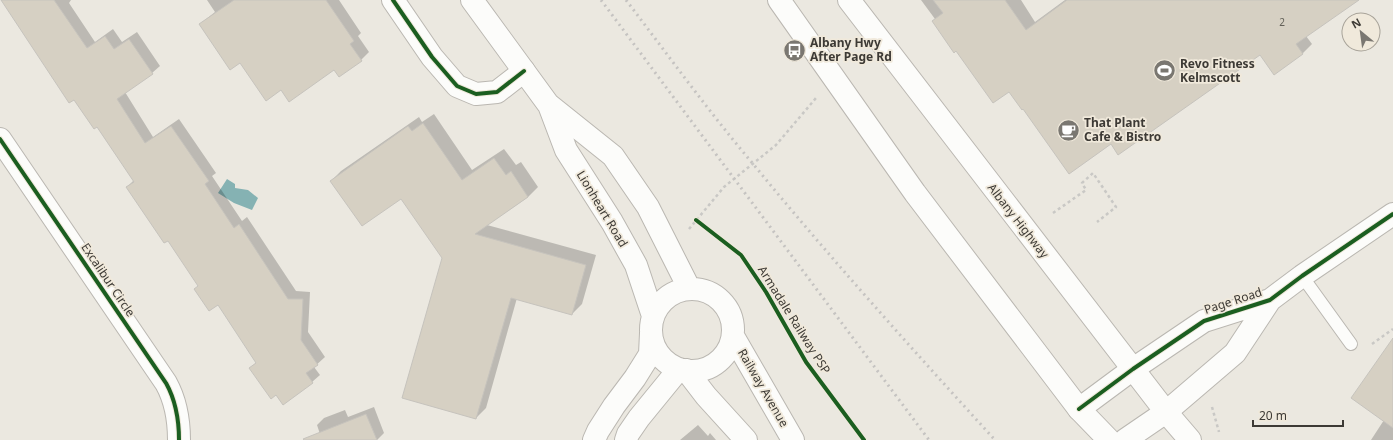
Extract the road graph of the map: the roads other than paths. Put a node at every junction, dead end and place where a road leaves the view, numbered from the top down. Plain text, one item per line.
1 (393, 0) edge
2 (472, 0) edge
3 (779, 0) edge
4 (849, 0) edge
5 (524, 71) junction
6 (548, 104) junction
7 (0, 139) edge
8 (1393, 214) edge
9 (1302, 276) junction
10 (689, 288) junction
11 (1270, 300) junction
12 (652, 324) junction
13 (733, 336) junction
14 (1352, 344) dead end
15 (1132, 368) junction
16 (682, 370) junction
17 (1079, 409) junction
18 (1166, 412) junction
19 (179, 440) edge
20 (594, 440) edge
21 (626, 440) edge
22 (746, 440) edge
23 (793, 440) edge
24 (1109, 440) edge
25 (1125, 440) edge
26 (1190, 440) edge

1 - 5 main road
2 - 5 main road, Lionheart Road
3 - 17 main road
4 - 15 main road, Albany Highway
5 - 6 main road, Lionheart Road
6 - 10 main road, Lionheart Road
6 - 12 main road, Lionheart Road
7 - 19 main road, Excalibur Circle
8 - 9 main road, Page Road
9 - 11 main road, Page Road
9 - 14 lane
10 - 12 main road
10 - 13 main road
11 - 15 main road, Page Road
11 - 18 main road, Page Road
12 - 16 main road
12 - 20 main road
13 - 16 main road
13 - 23 main road, Railway Avenue
15 - 17 main road, Page Road
15 - 18 main road, Albany Highway
16 - 21 main road
16 - 22 main road
17 - 24 main road
18 - 25 main road, Page Road
18 - 26 main road, Albany Highway

